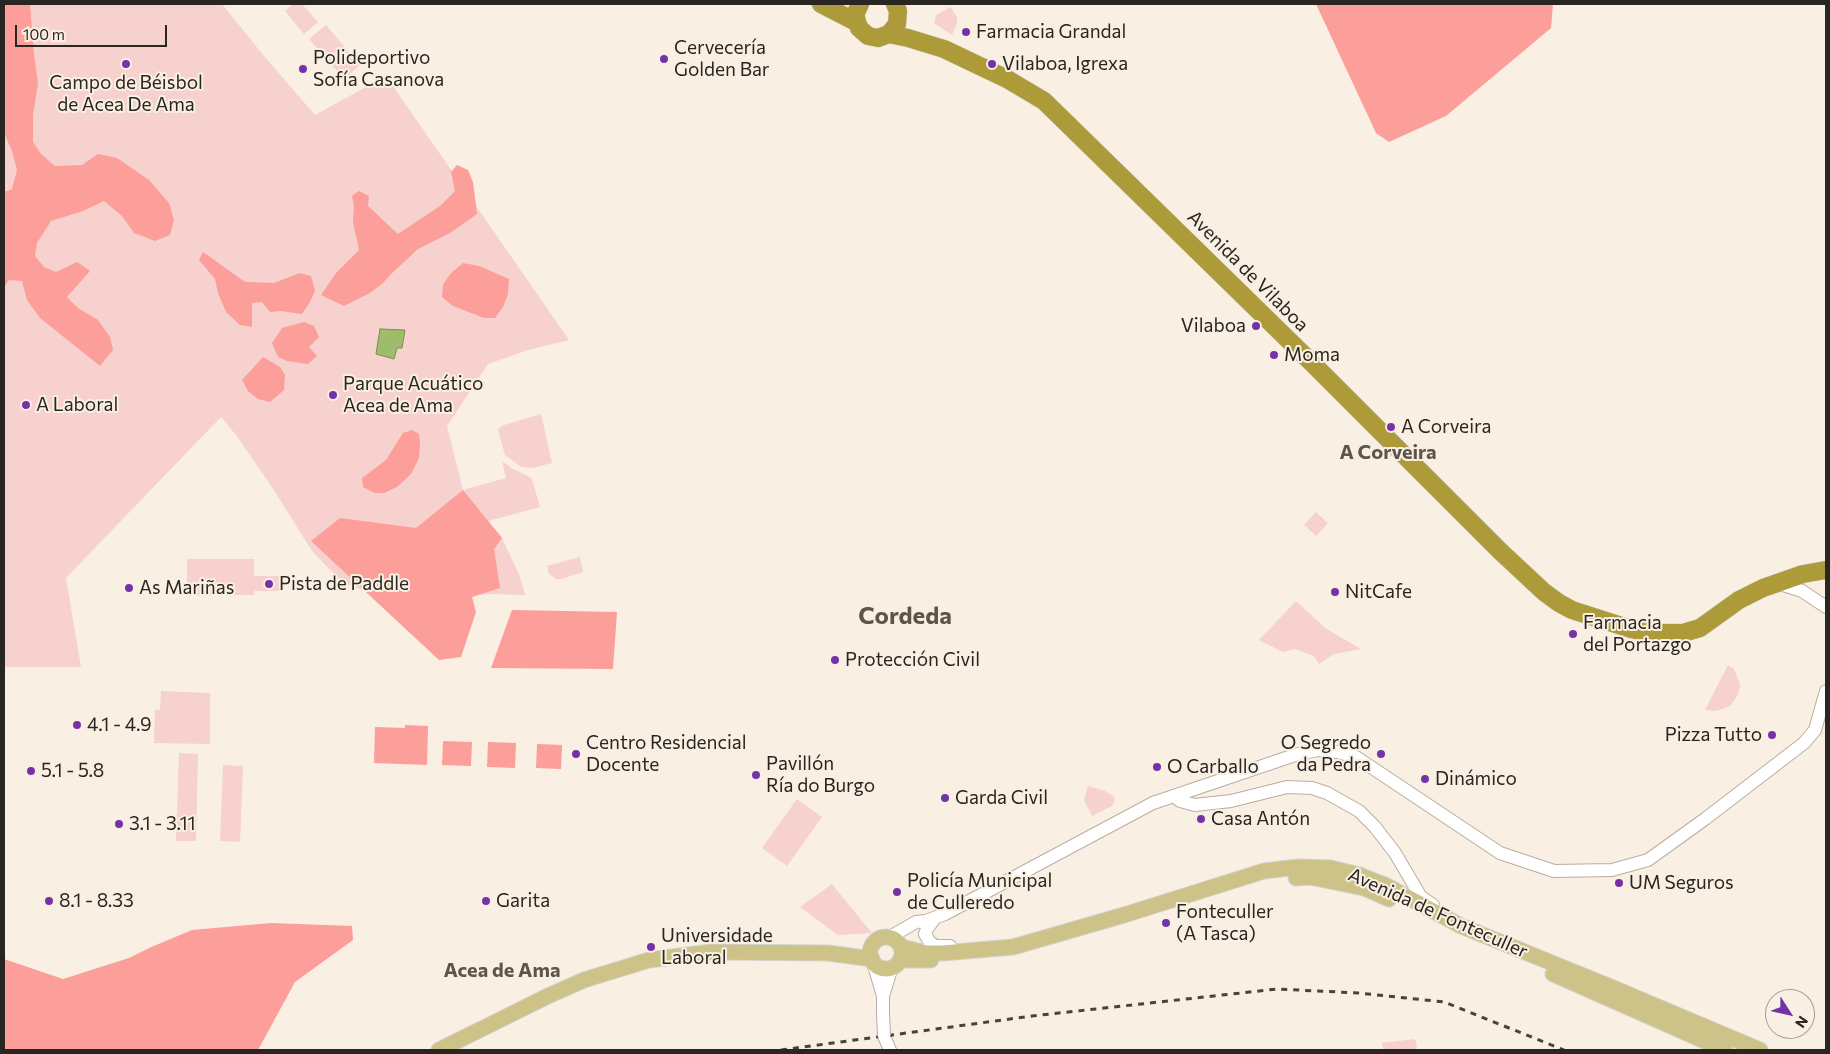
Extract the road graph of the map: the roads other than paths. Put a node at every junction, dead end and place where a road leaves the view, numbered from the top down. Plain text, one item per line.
1 (821, 4) edge
2 (860, 4) edge
3 (896, 11) edge
4 (856, 22) junction
5 (889, 34) junction
6 (944, 49) junction
7 (1826, 570) edge
8 (1777, 583) junction
9 (1826, 607) edge
10 (1826, 691) edge
11 (1174, 796) junction
12 (931, 919) junction
13 (1461, 926) junction
14 (874, 943) junction
15 (1013, 947) junction
16 (896, 951) junction
17 (828, 953) junction
18 (872, 960) junction
19 (1626, 993) junction
20 (883, 996) junction
21 (884, 1036) junction
22 (1706, 1042) junction
23 (439, 1050) edge
24 (881, 1050) edge
25 (890, 1050) edge
26 (1725, 1050) edge
27 (1760, 1050) edge

1 - 4 highway, Avenida de Vilaboa
2 - 4 highway
3 - 5 highway, Avenida de Vilaboa
3 - 6 highway, Avenida de Vilaboa
4 - 5 highway, Avenida de Vilaboa
5 - 6 highway, Avenida de Vilaboa
6 - 8 highway, Avenida de Vilaboa
7 - 8 highway, Avenida de Vilaboa
8 - 9 street
10 - 11 street
11 - 12 street
11 - 13 street
12 - 15 street
12 - 16 street
13 - 15 main road, Avenida de Fonteculler
13 - 19 main road, Avenida de Fonteculler
14 - 16 main road
14 - 17 main road
14 - 18 main road
15 - 16 main road, Avenida de Fonteculler
16 - 18 main road
16 - 20 street
16 - 22 main road, Avenida de Fonteculler
17 - 18 main road
17 - 23 main road
18 - 20 street
19 - 22 main road
19 - 27 main road, Avenida de Fonteculler
20 - 21 street, bridge
21 - 24 street
21 - 25 street
22 - 26 main road, Avenida de Fonteculler

